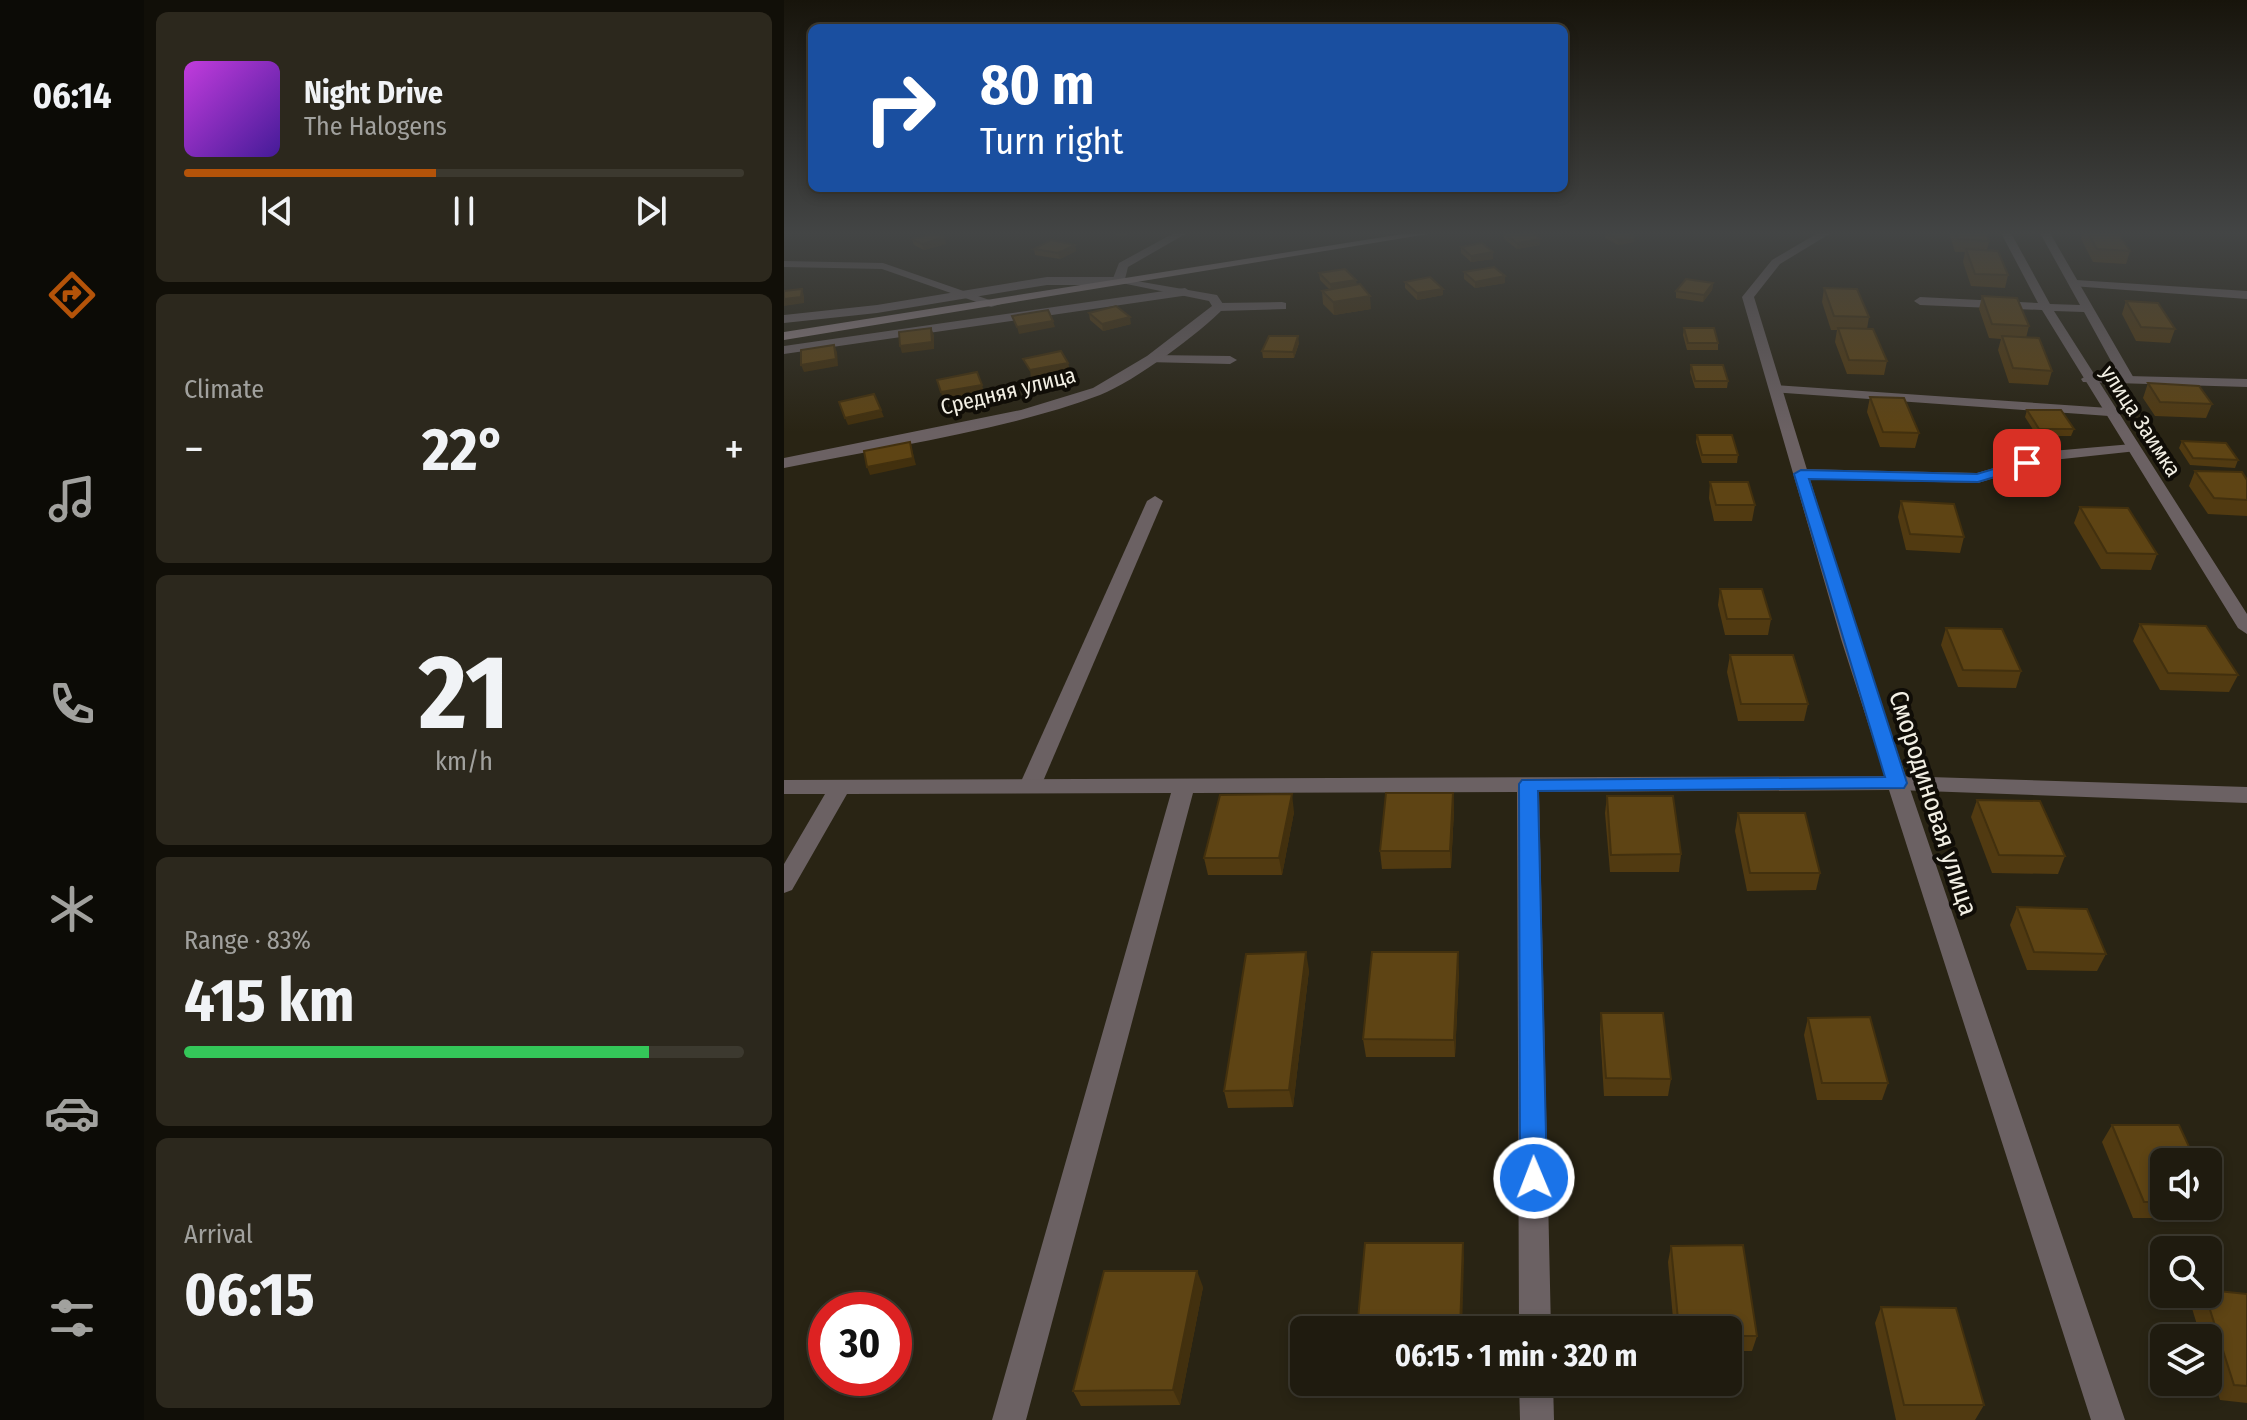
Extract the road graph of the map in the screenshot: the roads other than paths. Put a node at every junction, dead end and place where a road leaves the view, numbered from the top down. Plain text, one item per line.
1 (934, 299) edge
2 (980, 299) edge
3 (1022, 299) edge
4 (1055, 299) edge
5 (1134, 299) edge
6 (1214, 299) edge
7 (1749, 299) edge
8 (2041, 299) edge
9 (2084, 299) edge
10 (1920, 301) dead end
11 (995, 304) junction
12 (1282, 306) dead end
13 (2045, 306) junction
14 (1219, 307) junction
15 (2089, 309) junction
16 (1037, 313) junction
17 (784, 319) edge
18 (784, 336) edge
19 (784, 350) edge
20 (1152, 359) junction
21 (1230, 360) dead end
22 (2088, 379) junction
23 (2128, 380) junction
24 (2247, 383) edge
25 (1775, 389) junction
26 (2109, 412) junction
27 (2132, 448) junction
28 (784, 463) edge
29 (1801, 474) junction
30 (1155, 501) dead end
31 (2247, 628) edge
32 (1897, 783) junction
33 (1528, 784) junction
34 (1184, 785) junction
35 (841, 786) junction
36 (1030, 786) junction
37 (784, 787) edge
38 (2247, 795) edge
39 (784, 884) edge
40 (1535, 1316) edge
41 (1536, 1396) edge
42 (1009, 1420) edge
43 (1537, 1420) edge
44 (2108, 1420) edge

1 - 17 street
2 - 11 street
3 - 11 street
4 - 16 street
5 - 16 street
6 - 14 street
7 - 25 street, Смородиновая улица
8 - 13 street, улица Заимка
9 - 15 street
10 - 13 street
11 - 18 street
12 - 14 street
13 - 15 street
13 - 22 street, улица Заимка
14 - 20 street, Средняя улица
15 - 23 street
16 - 19 street
20 - 21 street
20 - 28 street, Средняя улица
22 - 23 street
22 - 26 street, улица Заимка
23 - 24 street
25 - 26 street
25 - 29 street, Смородиновая улица
26 - 27 street, улица Заимка
27 - 29 street
27 - 31 street, улица Заимка
29 - 32 street, Смородиновая улица
30 - 36 street
32 - 33 street
32 - 38 street
32 - 44 street, Смородиновая улица
33 - 34 street
33 - 40 street
34 - 36 street
34 - 42 street
35 - 36 street
35 - 37 street
35 - 39 street
41 - 43 street

